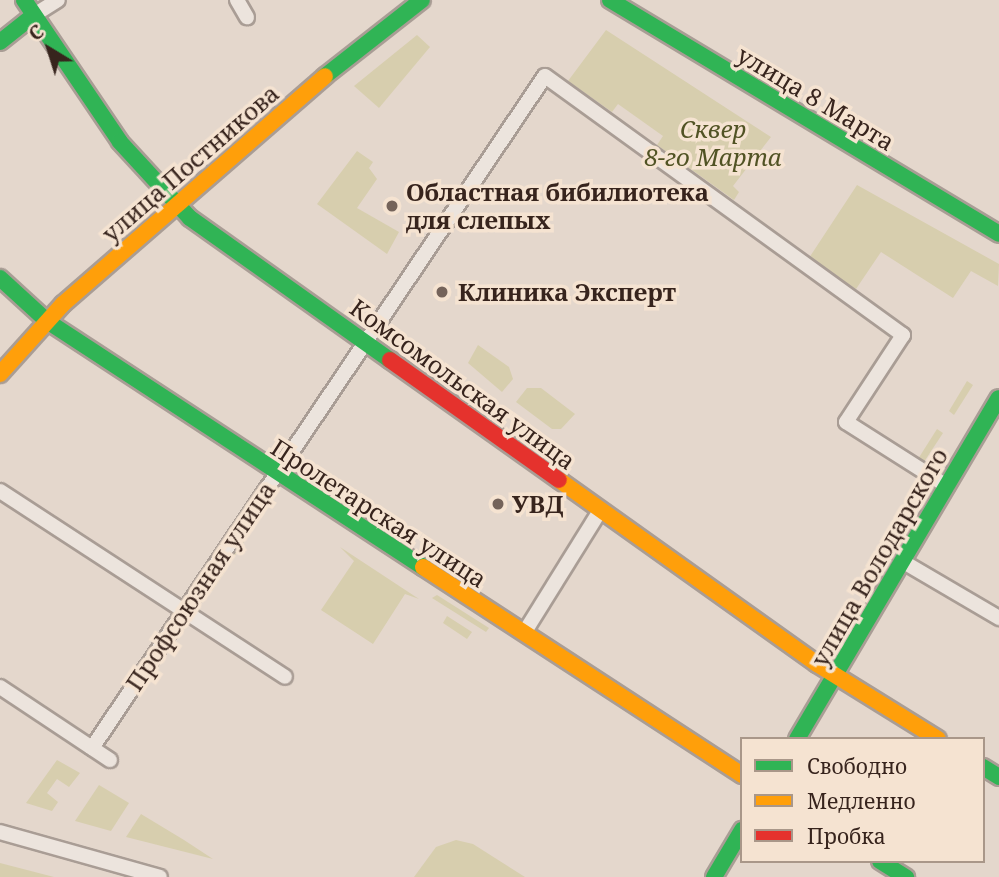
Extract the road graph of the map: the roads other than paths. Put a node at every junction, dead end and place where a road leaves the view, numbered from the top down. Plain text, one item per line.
1 (24, 0) edge
2 (58, 0) edge
3 (237, 0) edge
4 (422, 0) edge
5 (610, 0) edge
6 (34, 15) junction
7 (247, 17) dead end
8 (0, 42) edge
9 (177, 207) junction
10 (999, 234) edge
11 (0, 278) edge
12 (47, 321) junction
13 (363, 340) junction
14 (0, 374) edge
15 (999, 398) edge
16 (276, 472) junction
17 (947, 486) junction
18 (0, 491) edge
19 (600, 511) junction
20 (902, 561) junction
21 (184, 612) junction
22 (999, 618) edge
23 (524, 633) junction
24 (836, 676) junction
25 (285, 677) dead end
26 (0, 687) edge
27 (798, 737) edge
28 (935, 737) edge
29 (92, 748) junction
30 (110, 760) dead end
31 (740, 774) edge
32 (0, 832) edge
33 (740, 833) edge
34 (883, 863) edge
35 (160, 877) edge
36 (714, 877) edge
37 (906, 877) edge

1 - 6 main road, Комсомольская улица
2 - 6 street
3 - 7 street
4 - 9 main road, улица Постникова
5 - 10 main road, улица 8 Марта
6 - 8 main road
6 - 9 main road, Комсомольская улица
9 - 12 main road, улица Постникова
9 - 13 main road, Комсомольская улица
11 - 12 main road, Пролетарская улица
12 - 14 main road, улица Постникова
12 - 16 main road, Пролетарская улица
13 - 16 street, Профсоюзная улица
13 - 17 street, Профсоюзная улица
13 - 19 main road, Комсомольская улица
15 - 17 main road, улица Володарского
16 - 21 street, Профсоюзная улица
16 - 23 main road, Пролетарская улица
17 - 20 main road, улица Володарского
18 - 21 street
19 - 23 street
19 - 24 main road, Комсомольская улица
20 - 22 street
20 - 24 main road, улица Володарского
21 - 25 street
21 - 29 street, Профсоюзная улица
23 - 31 main road, Пролетарская улица
24 - 27 main road, улица Володарского
24 - 28 main road, Комсомольская улица
26 - 29 street
29 - 30 street
32 - 35 street
33 - 36 main road
34 - 37 main road

